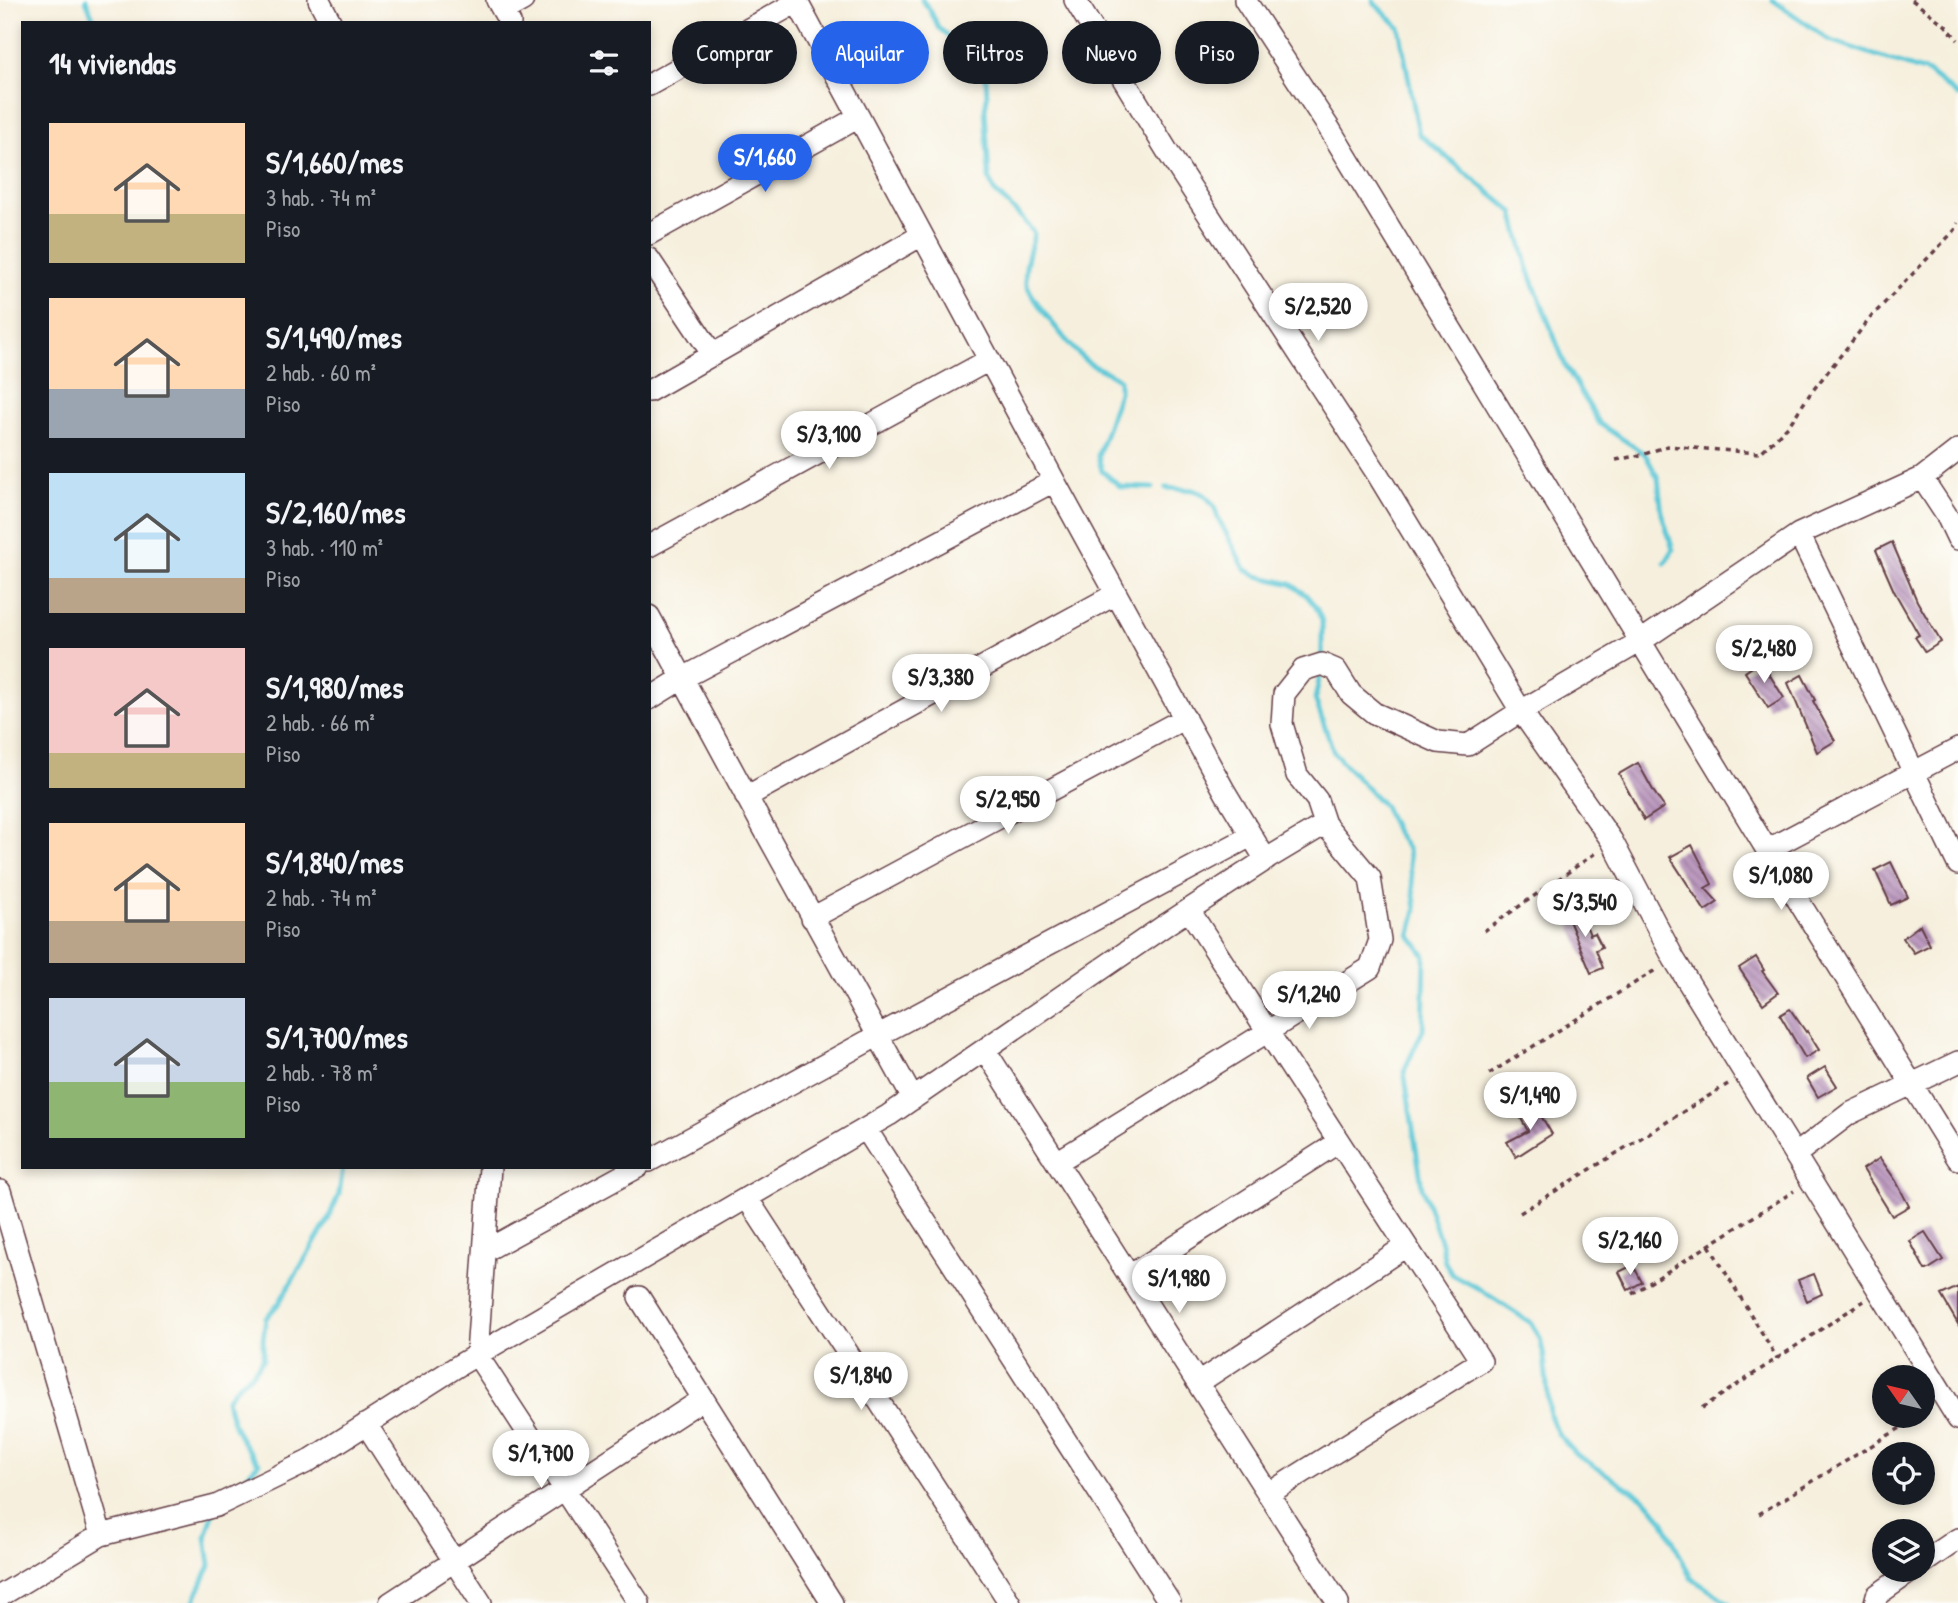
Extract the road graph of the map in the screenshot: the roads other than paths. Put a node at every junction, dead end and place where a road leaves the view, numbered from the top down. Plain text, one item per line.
1 (319, 0) edge
2 (523, 0) edge
3 (1075, 0) edge
4 (1245, 0) edge
5 (797, 1) edge
6 (503, 11) edge
7 (330, 21) edge
8 (651, 84) edge
9 (859, 117) junction
10 (651, 233) edge
11 (922, 235) junction
12 (651, 262) edge
13 (713, 355) junction
14 (989, 360) junction
15 (651, 390) edge
16 (1958, 450) edge
17 (1922, 478) junction
18 (1054, 481) junction
19 (1799, 534) junction
20 (1958, 539) edge
21 (651, 544) edge
22 (1116, 594) junction
23 (651, 620) edge
24 (1641, 641) junction
25 (683, 678) junction
26 (651, 698) edge
27 (1521, 711) junction
28 (1185, 718) junction
29 (1958, 750) edge
30 (1913, 772) junction
31 (746, 797) junction
32 (1325, 824) junction
33 (1251, 836) junction
34 (1767, 850) junction
35 (1266, 860) junction
36 (1958, 864) edge
37 (1189, 910) junction
38 (812, 918) junction
39 (1268, 1032) junction
40 (877, 1036) junction
41 (985, 1050) junction
42 (1958, 1062) edge
43 (1911, 1085) junction
44 (913, 1099) junction
45 (866, 1129) junction
46 (1339, 1142) junction
47 (1795, 1155) junction
48 (651, 1159) edge
49 (1958, 1159) edge
50 (1057, 1162) junction
51 (491, 1169) edge
52 (633, 1169) edge
53 (0, 1191) edge
54 (747, 1198) junction
55 (1406, 1246) junction
56 (485, 1251) junction
57 (1129, 1276) junction
58 (639, 1297) dead end
59 (477, 1355) junction
60 (1198, 1384) junction
61 (703, 1399) junction
62 (1958, 1419) edge
63 (366, 1424) junction
64 (565, 1489) junction
65 (1268, 1494) junction
66 (101, 1535) junction
67 (1958, 1539) edge
68 (1935, 1555) edge
69 (454, 1561) junction
70 (1896, 1582) edge
71 (0, 1596) edge
72 (390, 1603) edge
73 (481, 1603) edge
74 (639, 1603) edge
75 (832, 1603) edge
76 (1010, 1603) edge
77 (1170, 1603) edge
78 (1338, 1603) edge
79 (1875, 1603) edge

1 - 7 street
2 - 6 street
3 - 27 street
4 - 24 street
5 - 8 street
5 - 9 street
9 - 10 street
9 - 11 street
11 - 13 street
11 - 14 street
12 - 13 street
13 - 15 street
14 - 18 street
14 - 21 street
16 - 17 street
17 - 19 street
17 - 20 street
18 - 22 street
18 - 25 street
19 - 24 street
19 - 30 street
22 - 28 street
22 - 31 street
23 - 25 street
24 - 27 street
24 - 34 street
25 - 26 street
25 - 31 street
27 - 32 street
27 - 47 street
28 - 33 street
28 - 38 street
29 - 30 street
30 - 34 street
30 - 36 street
31 - 38 street
32 - 35 street
32 - 39 street
33 - 35 street
33 - 40 street
34 - 43 street
35 - 37 street
37 - 39 street
37 - 41 street
38 - 40 street
39 - 46 street
39 - 50 street
40 - 44 street
40 - 48 street
41 - 44 street
41 - 50 street
42 - 43 street
43 - 47 street
43 - 49 street
44 - 45 street
45 - 54 street
45 - 77 street
46 - 55 street
46 - 57 street
47 - 62 street
50 - 57 street
51 - 56 street
52 - 56 street
53 - 66 street
54 - 59 street
54 - 76 street
55 - 60 street
55 - 65 street
56 - 59 street
57 - 60 street
58 - 61 street
59 - 63 street
59 - 64 street
60 - 65 street
61 - 64 street
61 - 75 street
63 - 66 street
63 - 69 street
64 - 69 street
64 - 74 street
65 - 78 street
66 - 71 street
67 - 68 street
69 - 72 street
69 - 73 street
70 - 79 street

